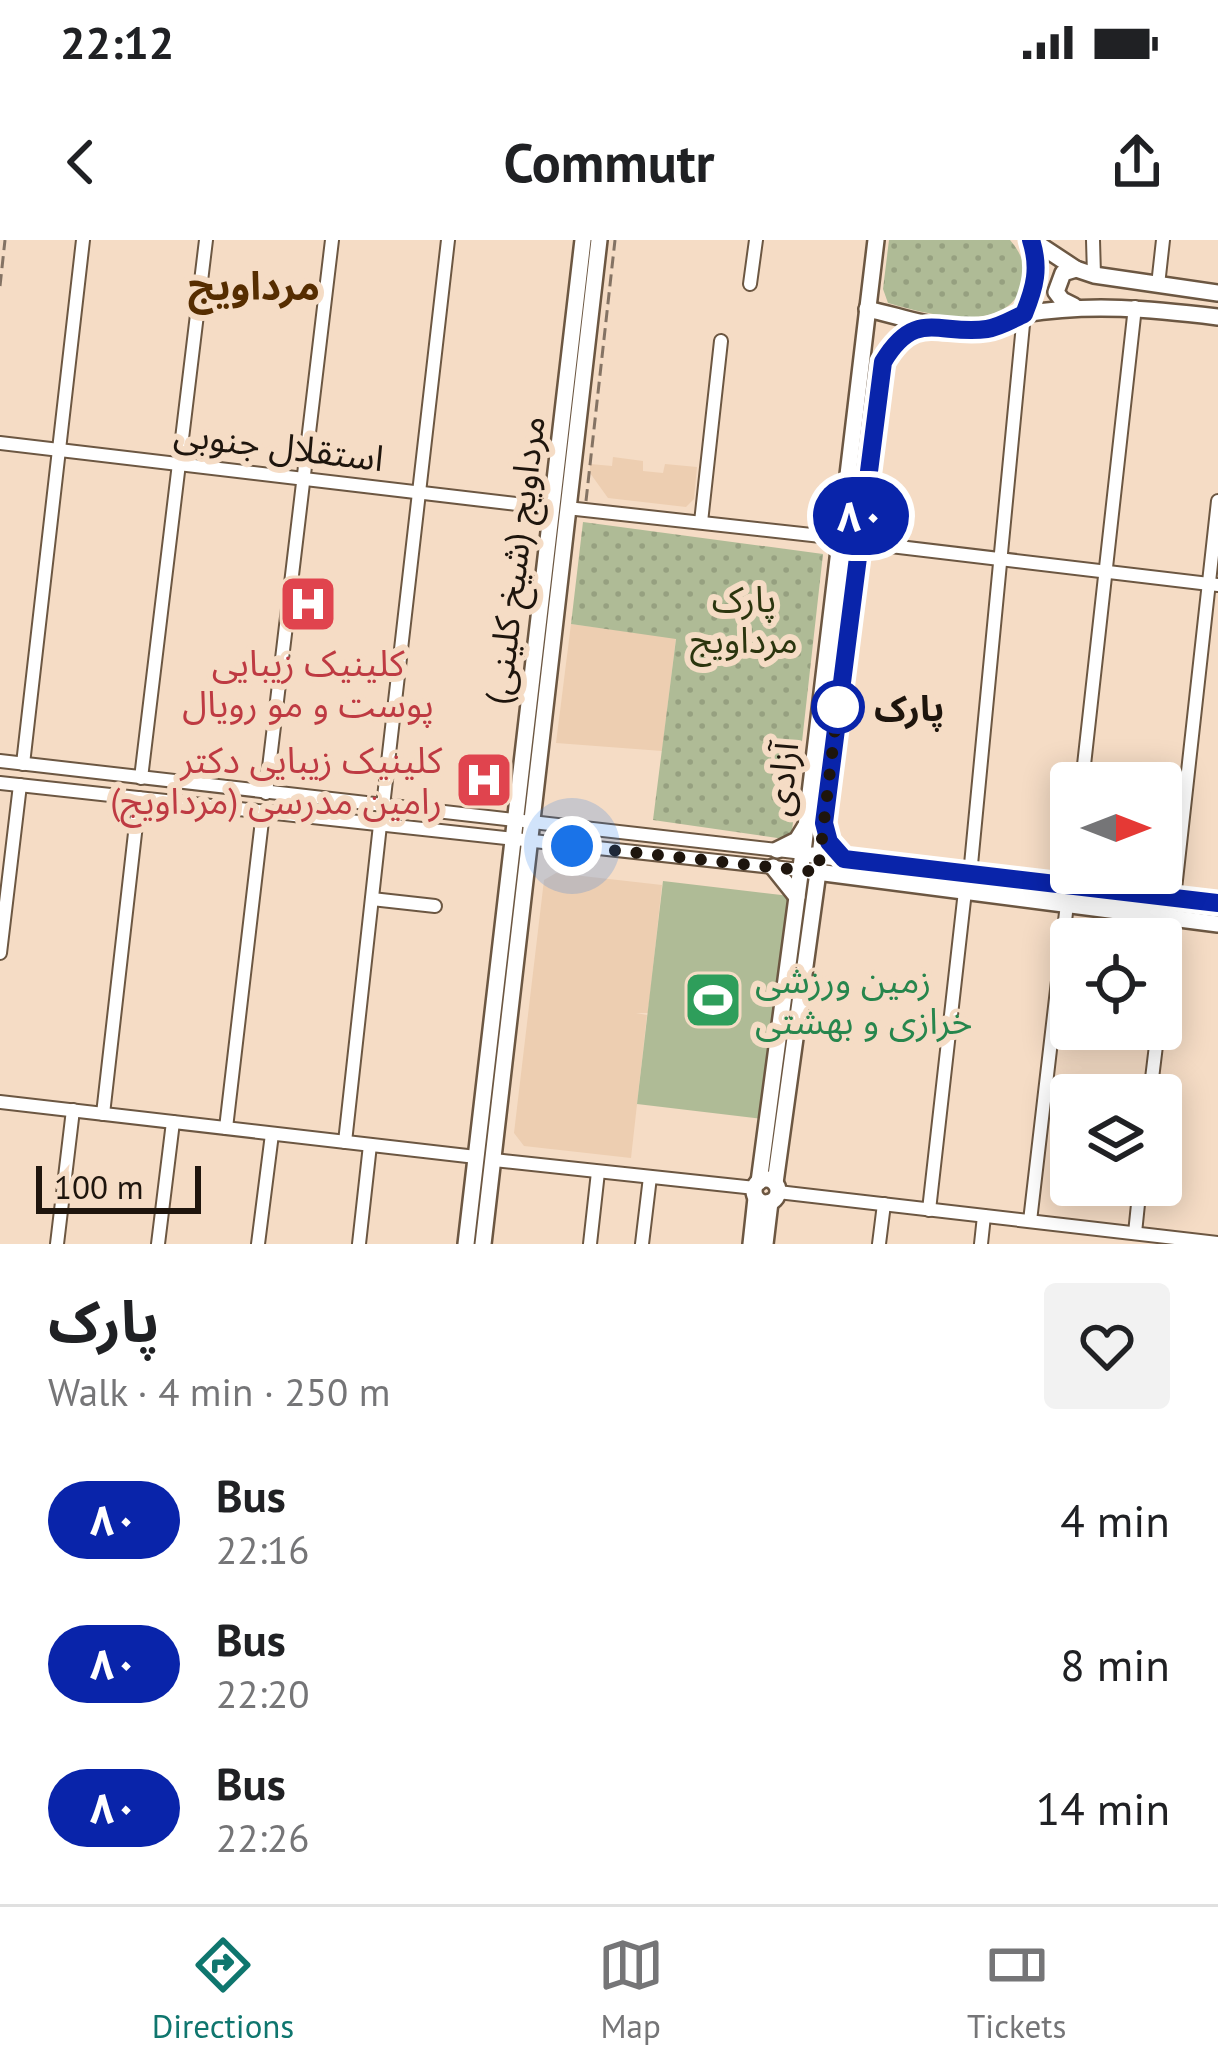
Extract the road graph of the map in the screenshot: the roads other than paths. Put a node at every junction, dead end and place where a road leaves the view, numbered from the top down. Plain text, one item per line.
1 (83, 240) edge
2 (206, 240) edge
3 (332, 240) edge
4 (448, 240) edge
5 (583, 240) edge
6 (598, 240) edge
7 (756, 240) edge
8 (876, 240) edge
9 (1031, 240) edge
10 (1093, 240) edge
11 (1163, 240) edge
12 (1076, 269) junction
13 (1094, 275) junction
14 (750, 284) dead end
15 (1158, 285) junction
16 (1218, 293) edge
17 (1073, 305) junction
18 (1135, 307) junction
19 (867, 309) junction
20 (1024, 314) junction
21 (1218, 317) edge
22 (940, 325) junction
23 (721, 341) dead end
24 (0, 443) edge
25 (59, 448) junction
26 (179, 463) junction
27 (303, 477) junction
28 (418, 492) junction
29 (1218, 501) edge
30 (567, 509) junction
31 (701, 522) junction
32 (838, 538) junction
33 (857, 542) junction
34 (1003, 558) junction
35 (1106, 571) junction
36 (1214, 584) edge
37 (0, 761) edge
38 (1084, 762) edge
39 (22, 764) junction
40 (141, 778) junction
41 (0, 783) edge
42 (20, 785) junction
43 (266, 793) junction
44 (139, 798) junction
45 (382, 806) junction
46 (263, 812) junction
47 (522, 822) junction
48 (824, 823) junction
49 (380, 825) junction
50 (806, 825) junction
51 (512, 840) junction
52 (530, 841) junction
53 (775, 859) junction
54 (844, 859) junction
55 (811, 863) junction
56 (855, 877) junction
57 (1050, 881) edge
58 (967, 883) junction
59 (1124, 894) edge
60 (1141, 894) edge
61 (815, 895) junction
62 (796, 897) junction
63 (1174, 898) junction
64 (372, 899) junction
65 (1218, 903) edge
66 (1067, 904) junction
67 (435, 906) dead end
68 (1121, 911) junction
69 (1171, 917) joint
70 (1218, 924) edge
71 (0, 953) edge
72 (0, 1102) edge
73 (73, 1110) junction
74 (103, 1114) junction
75 (173, 1122) junction
76 (226, 1128) junction
77 (272, 1134) junction
78 (345, 1142) junction
79 (370, 1145) junction
80 (485, 1158) junction
81 (598, 1172) junction
82 (650, 1178) junction
83 (765, 1191) junction
84 (884, 1204) junction
85 (1138, 1206) edge
86 (929, 1210) junction
87 (984, 1216) junction
88 (1030, 1221) junction
89 (1080, 1227) junction
90 (1135, 1233) junction
91 (1179, 1241) edge
92 (1218, 1243) edge
93 (57, 1244) edge
94 (158, 1244) edge
95 (258, 1244) edge
96 (358, 1244) edge
97 (466, 1244) edge
98 (483, 1244) edge
99 (590, 1244) edge
100 (642, 1244) edge
101 (751, 1244) edge
102 (765, 1244) edge
103 (879, 1244) edge
104 (981, 1244) edge
105 (1078, 1244) edge

1 - 25 street
2 - 26 street
3 - 27 street
4 - 28 street
5 - 30 main road, مرداویج (شیخ کلینی)
6 - 30 main road, مرداویج (شیخ کلینی)
7 - 14 street
8 - 19 main road, آزادی
9 - 12 main road
9 - 20 main road
10 - 13 street
11 - 15 street
12 - 13 main road
12 - 17 main road
13 - 15 main road
15 - 16 main road
17 - 18 main road
17 - 20 main road
18 - 21 main road
18 - 35 street
19 - 22 main road
19 - 32 main road, آزادی
20 - 22 main road
20 - 34 street
22 - 33 main road, آزادی
23 - 31 street
24 - 25 street, استقلال جنوبی
25 - 26 street, استقلال جنوبی
25 - 39 street
26 - 27 street, استقلال جنوبی
26 - 40 street
27 - 28 street, استقلال جنوبی
27 - 43 street
28 - 30 street, استقلال جنوبی
28 - 45 street
29 - 36 street
30 - 31 street, استقلال جنوبی
30 - 47 main road, مرداویج (شیخ کلینی)
31 - 32 street, استقلال جنوبی
32 - 50 main road, آزادی
33 - 34 street
33 - 48 main road, آزادی
34 - 35 street
34 - 58 street
35 - 36 street
35 - 38 street
36 - 63 street
37 - 39 street
39 - 40 street
40 - 43 street
41 - 42 street
42 - 44 street
42 - 71 street
43 - 45 street
44 - 46 street
44 - 74 street
45 - 47 street
46 - 49 street
46 - 76 street
47 - 51 main road, مرداویج (شیخ کلینی)
47 - 52 main road, مرداویج (شیخ کلینی)
47 - 53 street
48 - 54 main road
48 - 55 main road, آزادی
49 - 51 street
49 - 64 street
50 - 53 main road
50 - 55 main road, آزادی
51 - 52 street
51 - 80 main road, مرداویج (شیخ کلینی)
52 - 53 street
52 - 80 main road, مرداویج (شیخ کلینی)
53 - 55 street
53 - 62 main road
54 - 55 main road
54 - 58 main road
55 - 56 main road
55 - 61 main road, آزادی
55 - 62 main road, آزادی
56 - 58 main road
56 - 61 main road
57 - 58 main road
58 - 66 main road
58 - 86 street
59 - 68 main road
60 - 63 main road
61 - 83 main road, آزادی
62 - 83 main road, آزادی
63 - 65 main road
64 - 67 street
64 - 78 street
66 - 68 main road
66 - 88 street
68 - 69 main road
69 - 70 main road
72 - 73 street
73 - 74 street
73 - 93 street
74 - 75 street
75 - 76 street
75 - 94 street
76 - 77 street
77 - 78 street
77 - 95 street
78 - 79 street
79 - 80 street
79 - 96 street
80 - 81 street
80 - 97 main road, مرداویج (شیخ کلینی)
80 - 98 main road, مرداویج (شیخ کلینی)
81 - 82 street
81 - 99 street
82 - 83 street
82 - 100 street
83 - 84 street
83 - 101 main road, آزادی
83 - 102 main road, آزادی
84 - 86 street
84 - 103 street
85 - 90 street
86 - 87 street
87 - 88 street
87 - 104 street
88 - 89 street
89 - 90 street
89 - 105 street
90 - 91 street
91 - 92 street

